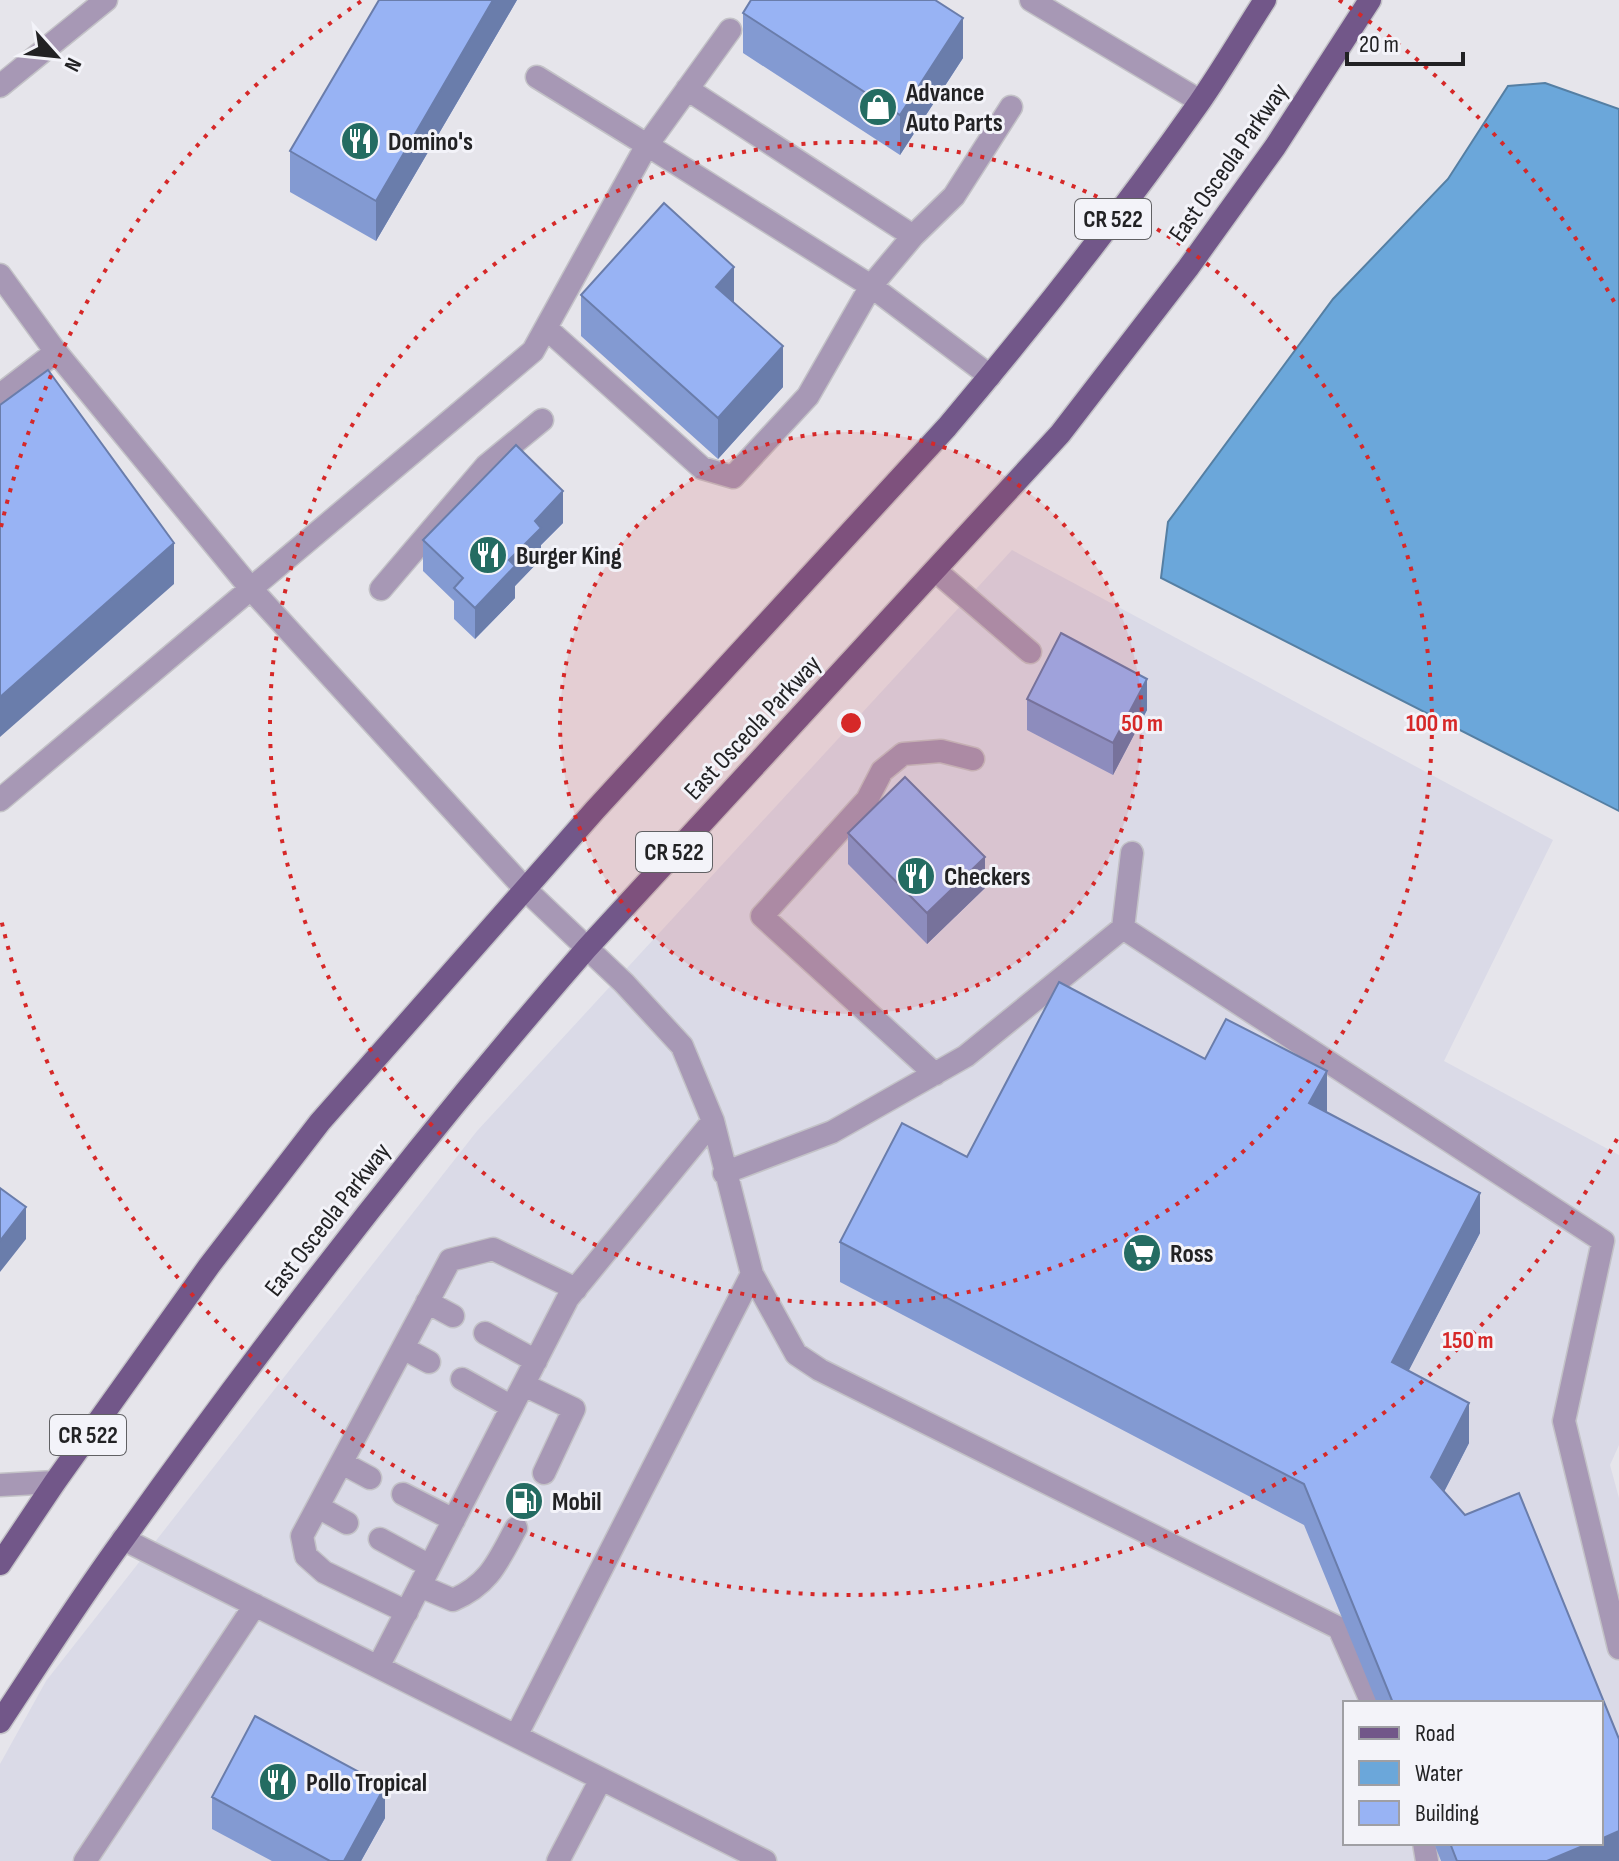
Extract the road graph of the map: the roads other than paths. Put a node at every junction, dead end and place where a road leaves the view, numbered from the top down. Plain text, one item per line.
1 (106, 0) edge
2 (1031, 0) edge
3 (1265, 0) edge
4 (1370, 0) edge
5 (730, 30) dead end
6 (537, 77) dead end
7 (0, 86) edge
8 (687, 89) junction
9 (1200, 101) junction
10 (1011, 107) dead end
11 (647, 145) junction
12 (913, 236) junction
13 (0, 275) edge
14 (871, 286) junction
15 (546, 328) junction
16 (56, 352) junction
17 (990, 376) junction
18 (0, 395) edge
19 (542, 420) dead end
20 (936, 571) junction
21 (381, 589) dead end
22 (252, 590) junction
23 (1030, 652) dead end
24 (973, 759) dead end
25 (0, 800) edge
26 (1132, 853) dead end
27 (526, 890) junction
28 (1123, 928) junction
29 (587, 948) junction
30 (935, 1074) junction
31 (713, 1121) junction
32 (724, 1173) junction
33 (752, 1274) junction
34 (576, 1289) junction
35 (427, 1302) junction
36 (453, 1316) dead end
37 (485, 1333) dead end
38 (403, 1348) junction
39 (536, 1361) junction
40 (429, 1362) dead end
41 (462, 1379) dead end
42 (524, 1385) junction
43 (512, 1407) junction
44 (342, 1463) junction
45 (544, 1473) dead end
46 (370, 1478) dead end
47 (55, 1482) junction
48 (0, 1485) edge
49 (403, 1494) dead end
50 (318, 1507) junction
51 (454, 1520) junction
52 (347, 1523) dead end
53 (516, 1528) dead end
54 (123, 1539) junction
55 (380, 1539) dead end
56 (0, 1564) edge
57 (425, 1576) junction
58 (255, 1605) junction
59 (407, 1612) junction
60 (1619, 1648) edge
61 (378, 1667) junction
62 (1371, 1701) edge
63 (0, 1722) edge
64 (516, 1736) junction
65 (601, 1779) junction
66 (85, 1861) edge
67 (558, 1861) edge
68 (765, 1861) edge

1 - 7 street
2 - 9 street
3 - 9 main road, CR 522
4 - 20 main road, East Osceola Parkway / CR 522
5 - 8 street
6 - 11 street
8 - 11 street
8 - 12 street
9 - 17 main road, CR 522
10 - 12 street
11 - 14 street
11 - 15 street
12 - 14 street
13 - 16 street
14 - 15 street
14 - 17 street
15 - 22 street
16 - 18 street
16 - 22 street
17 - 27 main road, CR 522
19 - 21 street
20 - 23 street
20 - 29 main road, East Osceola Parkway / CR 522
22 - 25 street
22 - 27 street
24 - 30 street
26 - 28 street
27 - 29 street
27 - 47 main road, CR 522
28 - 30 street
28 - 60 street
29 - 31 street
29 - 54 main road, East Osceola Parkway / CR 522
30 - 32 street
31 - 32 street
31 - 34 street
32 - 33 street
33 - 62 street
33 - 64 street
34 - 35 street
34 - 39 street
35 - 36 street
35 - 38 street
37 - 39 street
38 - 40 street
38 - 44 street
39 - 42 street
41 - 43 street
42 - 43 street
42 - 45 street
43 - 51 street
44 - 46 street
44 - 50 street
47 - 48 street
47 - 56 main road, CR 522
49 - 51 street
50 - 52 street
50 - 59 street
51 - 57 street
53 - 57 street
54 - 58 street
54 - 63 main road, East Osceola Parkway / CR 522
55 - 57 street
57 - 59 street
58 - 61 street
58 - 66 street
59 - 61 street
61 - 64 street
64 - 65 street
65 - 67 street
65 - 68 street

